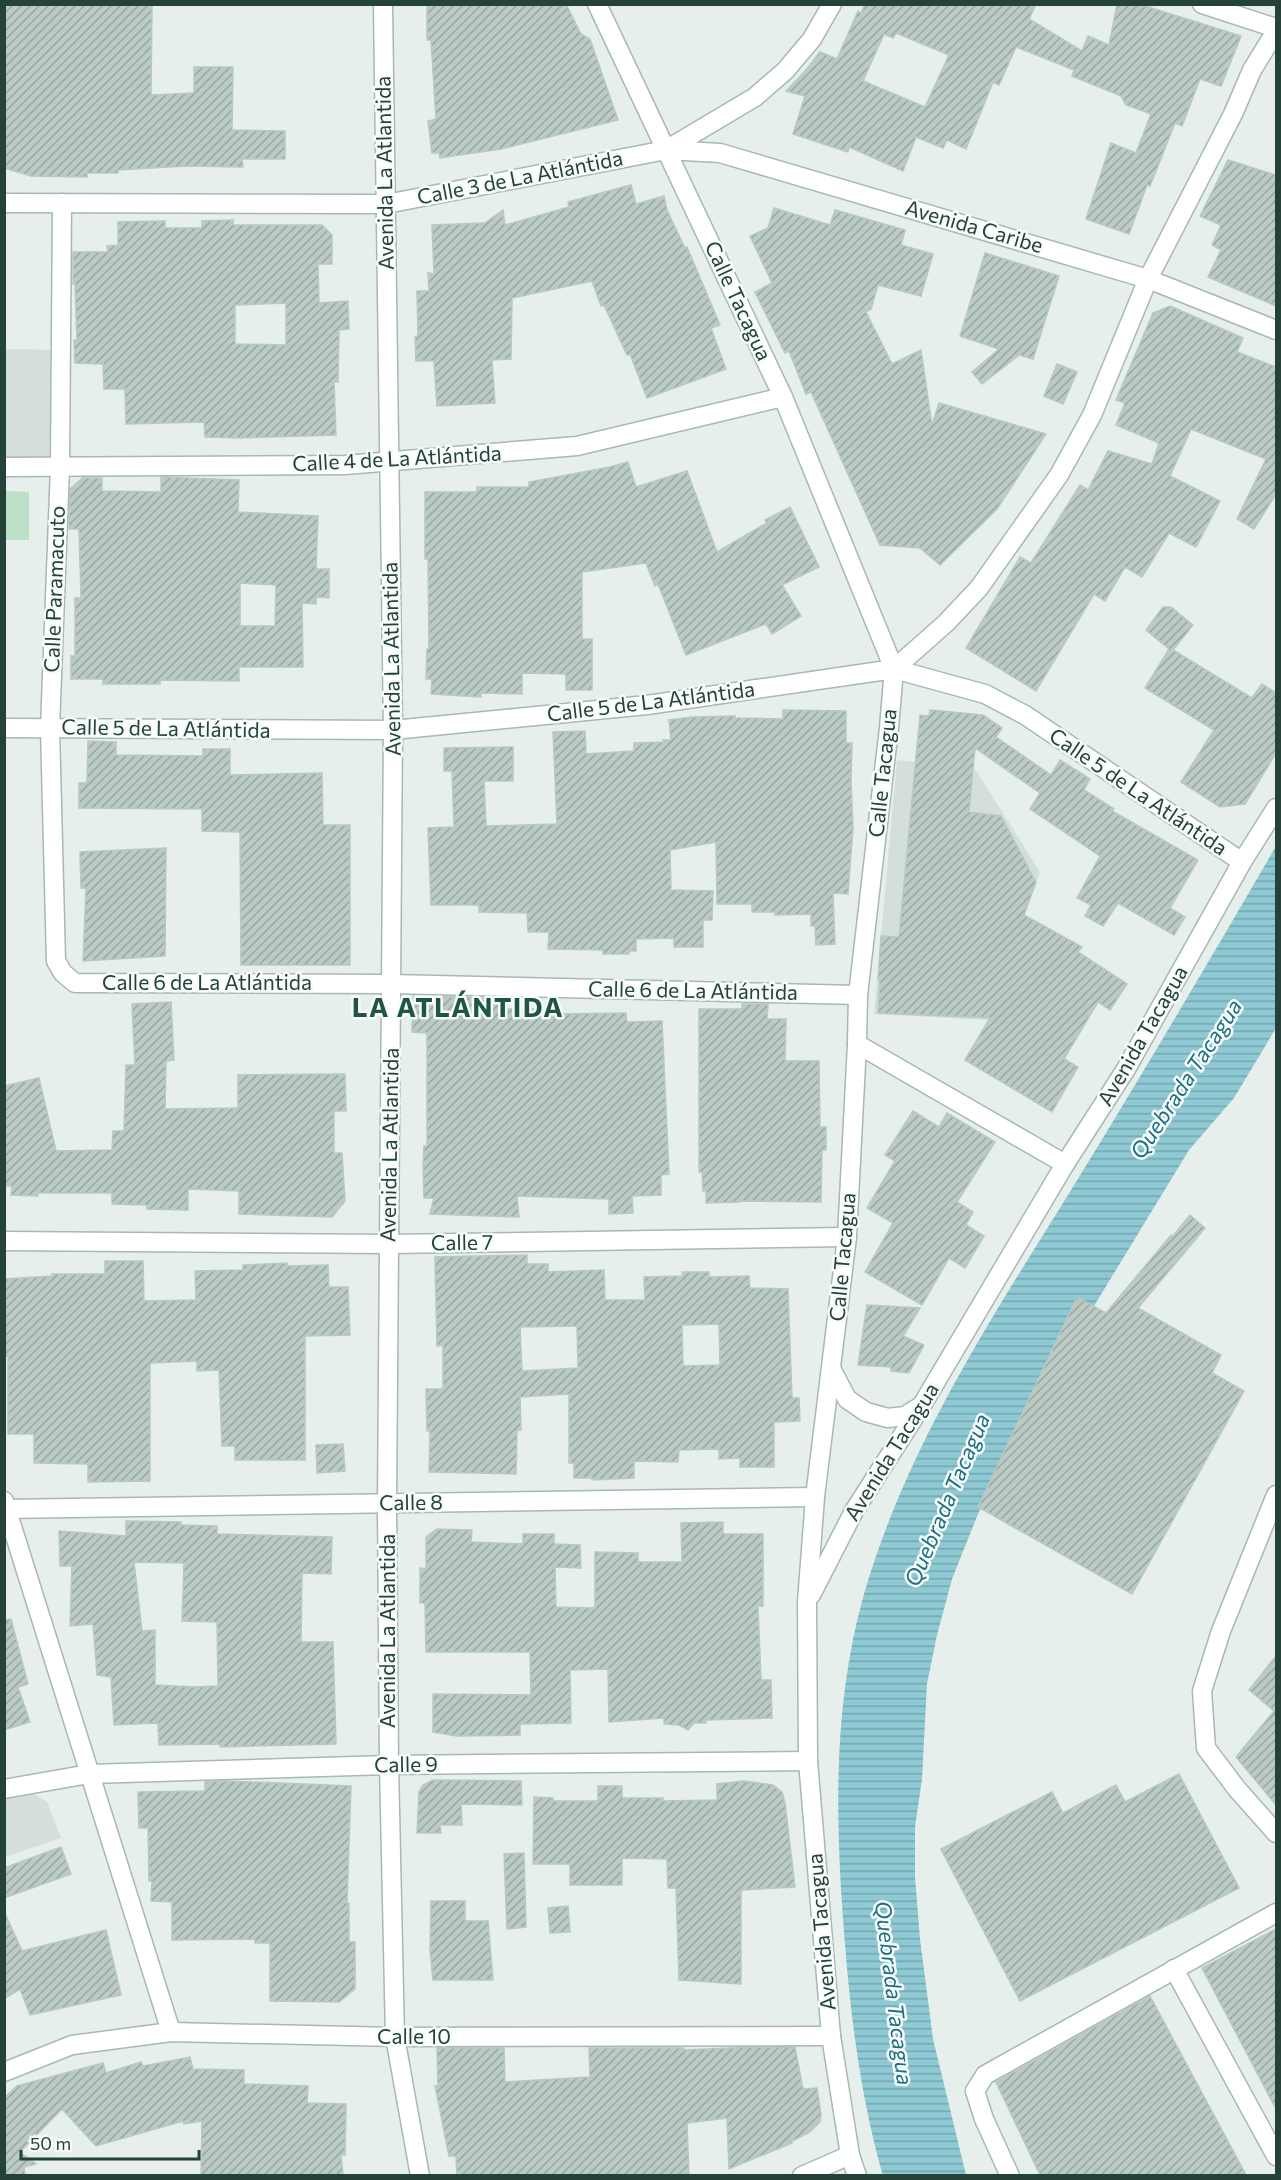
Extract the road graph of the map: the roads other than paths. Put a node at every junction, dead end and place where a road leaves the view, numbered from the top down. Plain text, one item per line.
1 (383, 4) edge
2 (597, 4) edge
3 (832, 4) edge
4 (1202, 4) edge
5 (1276, 30) edge
6 (666, 150) junction
7 (4, 203) edge
8 (62, 203) junction
9 (386, 204) junction
10 (1148, 279) junction
11 (1276, 330) edge
12 (783, 397) junction
13 (389, 463) junction
14 (4, 467) edge
15 (60, 467) junction
16 (894, 669) junction
17 (4, 728) edge
18 (50, 728) junction
19 (393, 730) junction
20 (1276, 808) edge
21 (1242, 862) junction
22 (63, 973) joint
23 (392, 984) junction
24 (858, 995) junction
25 (857, 1044) junction
26 (1065, 1164) junction
27 (847, 1237) junction
28 (4, 1241) edge
29 (389, 1244) junction
30 (832, 1370) junction
31 (922, 1405) junction
32 (1276, 1495) edge
33 (815, 1497) junction
34 (387, 1504) junction
35 (5, 1507) edge
36 (807, 1602) junction
37 (808, 1761) junction
38 (389, 1765) junction
39 (89, 1774) junction
40 (4, 1789) edge
41 (1276, 1833) edge
42 (1276, 1913) edge
43 (1174, 1969) junction
44 (171, 2032) junction
45 (831, 2036) junction
46 (395, 2037) junction
47 (4, 2072) edge
48 (850, 2155) junction
49 (1276, 2156) edge
50 (420, 2175) edge
51 (802, 2175) edge
52 (857, 2175) edge
53 (1010, 2175) edge

1 - 9 street, Avenida La Atlantida
2 - 6 street, Calle Tacagua
3 - 6 street, Calle 3 de La Atlántida
4 - 5 street
5 - 10 street
6 - 9 street, Calle 3 de La Atlántida
6 - 10 street, Avenida Caribe
6 - 12 street, Calle Tacagua
7 - 8 street, Calle 3 de La Atlántida
8 - 9 street, Calle 3 de La Atlántida
8 - 15 street, Calle Paramacuto
9 - 13 street, Avenida La Atlantida
10 - 11 street, Avenida Caribe
10 - 16 street
12 - 13 street, Calle 4 de La Atlántida
12 - 16 street, Calle Tacagua
13 - 15 street, Calle 4 de La Atlántida
13 - 19 street, Avenida La Atlantida
14 - 15 street, Calle 4 de La Atlántida
15 - 18 street, Calle Paramacuto
16 - 19 street, Calle 5 de La Atlántida
16 - 21 street, Calle 5 de La Atlántida
16 - 24 street, Calle Tacagua
17 - 18 street, Calle 5 de La Atlántida
18 - 19 street, Calle 5 de La Atlántida
18 - 22 street, Calle Paramacuto
19 - 23 street, Avenida La Atlantida
20 - 21 street, Avenida Tacagua
21 - 26 street, Avenida Tacagua
22 - 23 street, Calle 6 de La Atlántida
23 - 24 street, Calle 6 de La Atlántida
23 - 29 street, Avenida La Atlantida
24 - 25 street, Calle Tacagua
25 - 26 street
25 - 27 street, Calle Tacagua
26 - 31 street, Avenida Tacagua
27 - 29 street, Calle 7
27 - 30 street, Calle Tacagua
28 - 29 street, Calle 7
29 - 34 street, Avenida La Atlantida
30 - 31 street
30 - 33 street, Calle Tacagua
31 - 36 street, Avenida Tacagua
32 - 41 street
33 - 34 street, Calle 8
33 - 36 street, Calle Tacagua
34 - 35 street, Calle 8
34 - 38 street, Avenida La Atlantida
35 - 39 street
36 - 37 street, Avenida Tacagua
37 - 38 street, Calle 9
37 - 45 street, Avenida Tacagua
38 - 39 street, Calle 9
38 - 46 street, Avenida La Atlantida
39 - 40 street, Calle 9
39 - 44 street
42 - 43 street
43 - 49 street
43 - 53 street
44 - 46 street, Calle 10
44 - 47 street, Calle 10
45 - 46 street, Calle 10
45 - 48 street, Avenida Tacagua
46 - 50 street, Avenida La Atlantida
48 - 51 street
48 - 52 street, Avenida Tacagua

